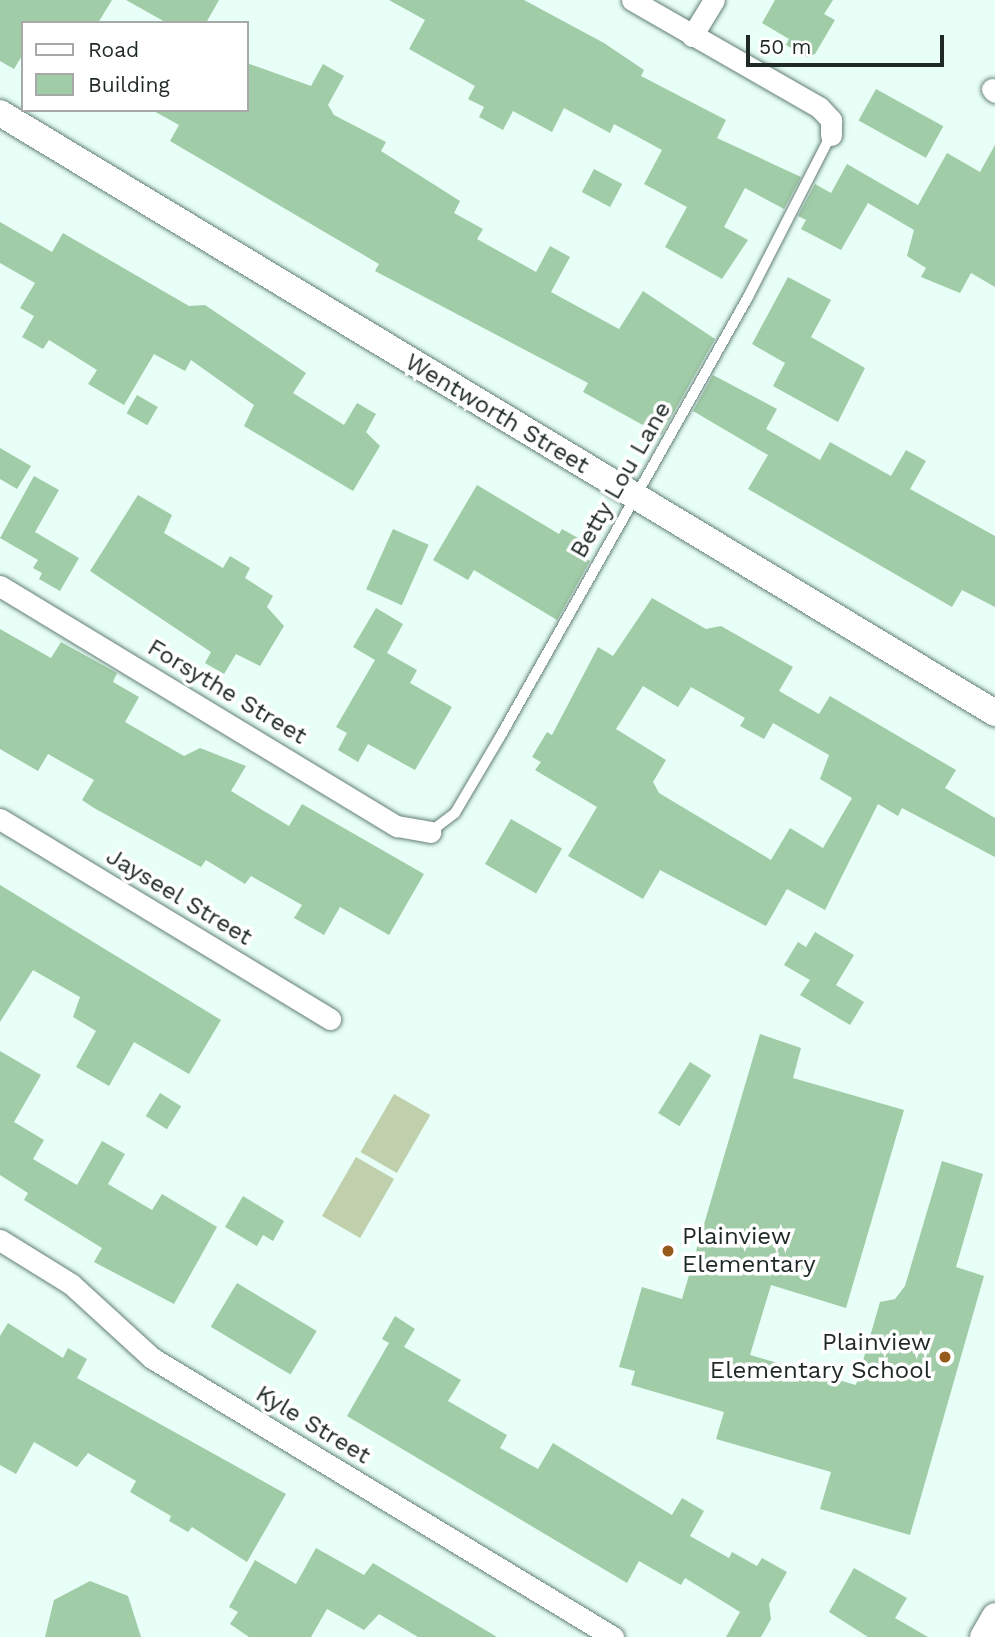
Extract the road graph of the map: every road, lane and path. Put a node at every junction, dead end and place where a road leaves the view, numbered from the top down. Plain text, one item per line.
1 (632, 0) edge
2 (714, 0) edge
3 (692, 36) junction
4 (0, 113) edge
5 (831, 135) joint
6 (635, 498) junction
7 (0, 586) edge
8 (995, 713) edge
9 (0, 819) edge
10 (430, 832) joint
11 (330, 1019) dead end
12 (0, 1240) edge
13 (995, 1616) edge
14 (613, 1637) edge
15 (983, 1637) edge

1 - 3 street
2 - 3 street
3 - 5 street
4 - 6 street, Wentworth Street
5 - 6 lane, Betty Lou Lane
6 - 8 street, Wentworth Street
6 - 10 lane, Betty Lou Lane
7 - 10 street, Forsythe Street
9 - 11 street, Jayseel Street
12 - 14 street, Kyle Street
13 - 15 street

